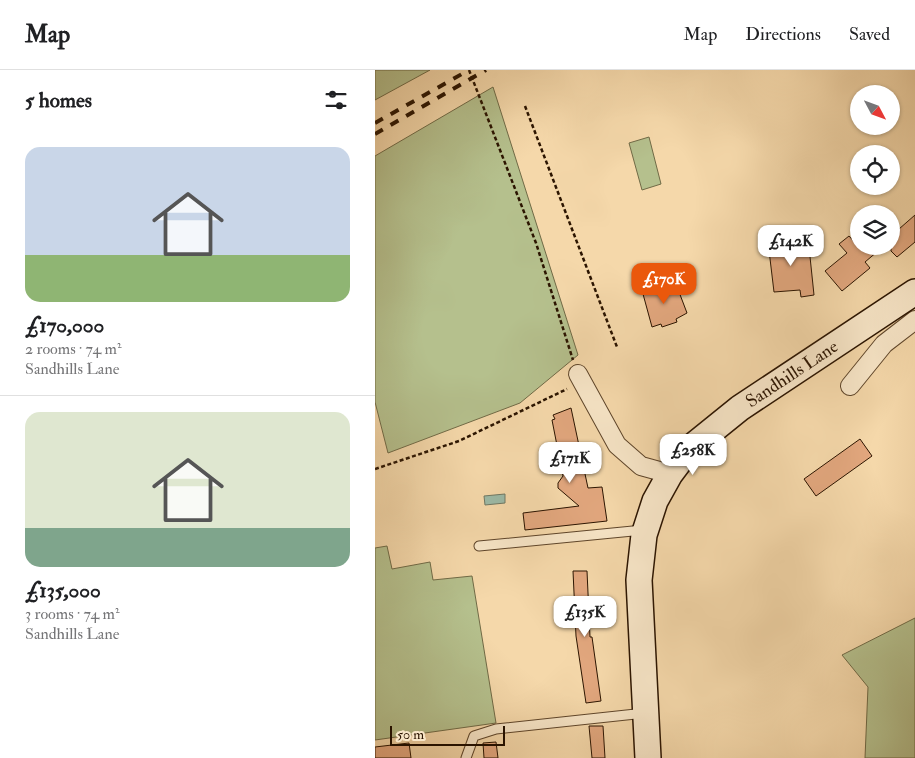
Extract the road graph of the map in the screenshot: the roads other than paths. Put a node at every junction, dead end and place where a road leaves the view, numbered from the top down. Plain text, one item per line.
1 (915, 292) edge
2 (915, 320) edge
3 (580, 378) road end
4 (850, 386) dead end
5 (670, 474) junction
6 (646, 530) junction
7 (479, 546) dead end
8 (645, 712) junction
9 (466, 758) edge
10 (648, 758) edge

1 - 5 main road, Sandhills Lane
2 - 4 street
3 - 5 street
5 - 6 main road, Sandhills Lane
6 - 7 lane
6 - 8 main road, Sandhills Lane
8 - 9 lane
8 - 10 main road, Sandhills Lane

